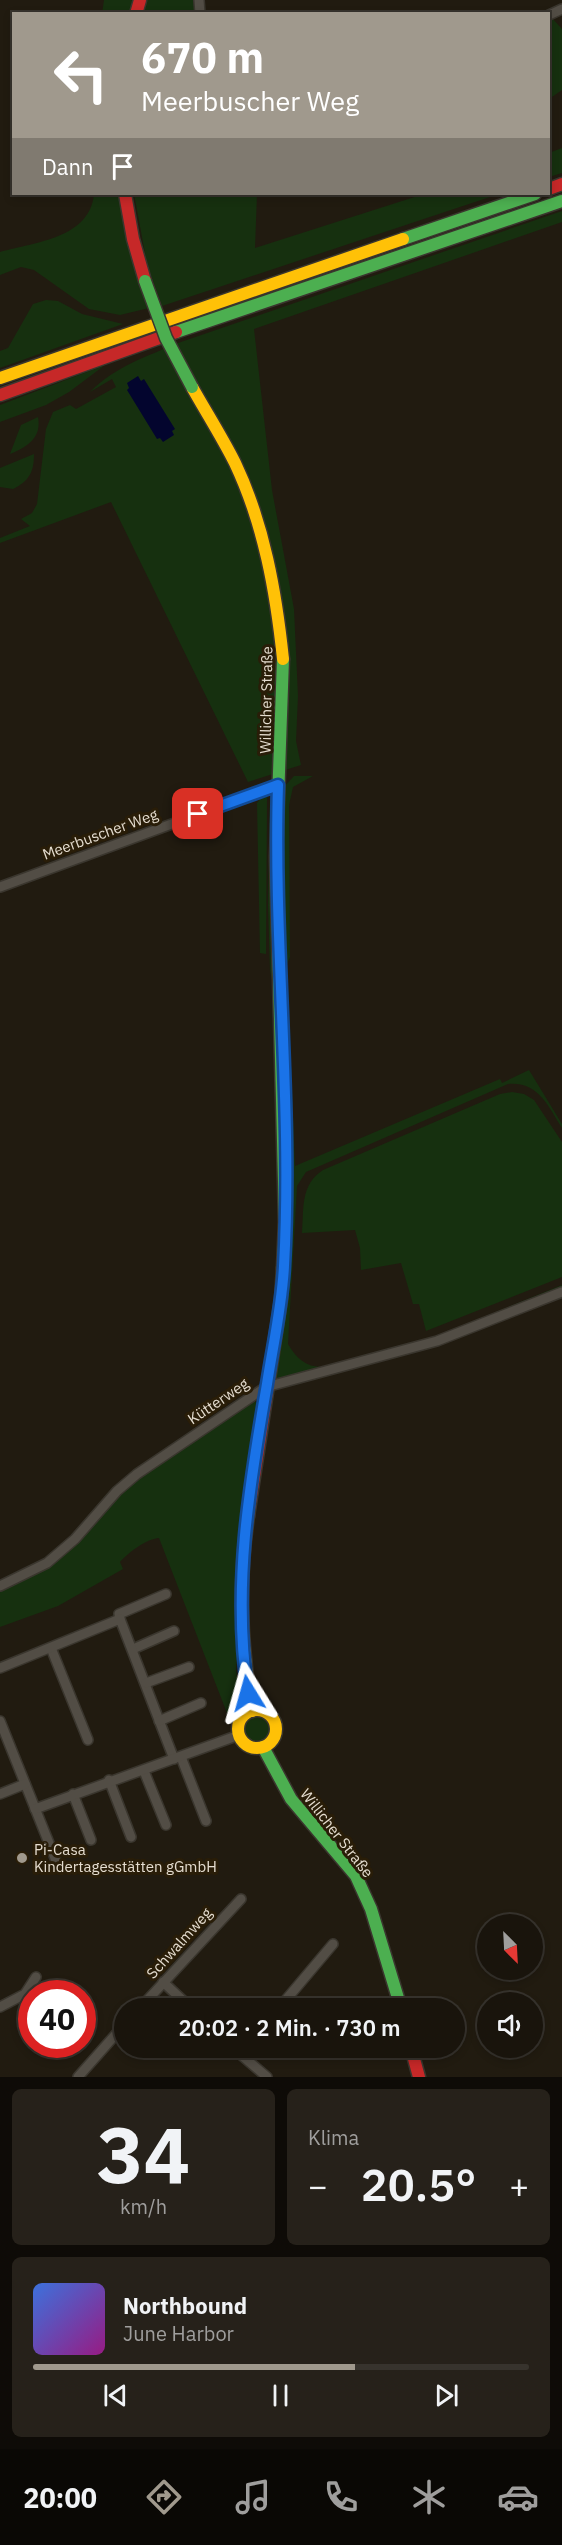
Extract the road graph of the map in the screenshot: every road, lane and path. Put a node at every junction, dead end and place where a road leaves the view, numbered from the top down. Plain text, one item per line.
1 (125, 195) edge
2 (532, 195) edge
3 (562, 201) edge
4 (0, 378) edge
5 (0, 395) edge
6 (278, 785) junction
7 (0, 887) edge
8 (562, 1292) edge
9 (266, 1387) junction
10 (0, 1586) edge
11 (166, 1594) dead end
12 (120, 1619) junction
13 (174, 1631) dead end
14 (51, 1648) junction
15 (133, 1648) junction
16 (189, 1667) dead end
17 (0, 1668) edge
18 (146, 1683) junction
19 (201, 1703) dead end
20 (252, 1711) junction
21 (159, 1720) junction
22 (0, 1721) edge
23 (238, 1735) junction
24 (88, 1740) dead end
25 (263, 1747) junction
26 (177, 1758) junction
27 (144, 1771) junction
28 (109, 1780) junction
29 (25, 1784) junction
30 (0, 1794) edge
31 (73, 1794) junction
32 (35, 1809) junction
33 (206, 1821) dead end
34 (166, 1825) dead end
35 (131, 1836) dead end
36 (91, 1840) dead end
37 (57, 1863) dead end
38 (241, 1899) dead end
39 (333, 1944) dead end
40 (36, 1977) dead end
41 (163, 1982) junction
42 (149, 1998) edge
43 (180, 1998) edge
44 (287, 1998) edge
45 (398, 1998) edge
46 (0, 2007) edge
47 (114, 2036) edge
48 (248, 2058) edge
49 (414, 2058) edge
50 (78, 2077) edge
51 (267, 2077) edge
52 (419, 2077) edge

1 - 6 main road, Willicher Straße, bridge
2 - 4 main road
3 - 5 main road
6 - 7 street, Meerbuscher Weg
6 - 9 main road, Willicher Straße
8 - 9 street, Kütterweg
9 - 10 street, Kütterweg
9 - 20 main road, Willicher Straße
11 - 12 street
12 - 14 street
12 - 15 street
13 - 15 street
14 - 17 street
14 - 24 street
15 - 18 street
16 - 18 street
18 - 21 street
19 - 21 street
20 - 23 main road
20 - 25 main road
21 - 26 street
22 - 29 street
23 - 25 main road
23 - 26 street
25 - 45 main road, Willicher Straße
26 - 27 street
26 - 33 street
27 - 28 street
27 - 34 street
28 - 31 street
28 - 35 street
29 - 30 street
29 - 32 street
31 - 32 street
31 - 36 street
32 - 37 street
38 - 41 street, Schwalmweg
39 - 44 street
40 - 46 street
41 - 42 street, Schwalmweg
41 - 43 street
47 - 50 street
48 - 51 street
49 - 52 main road

